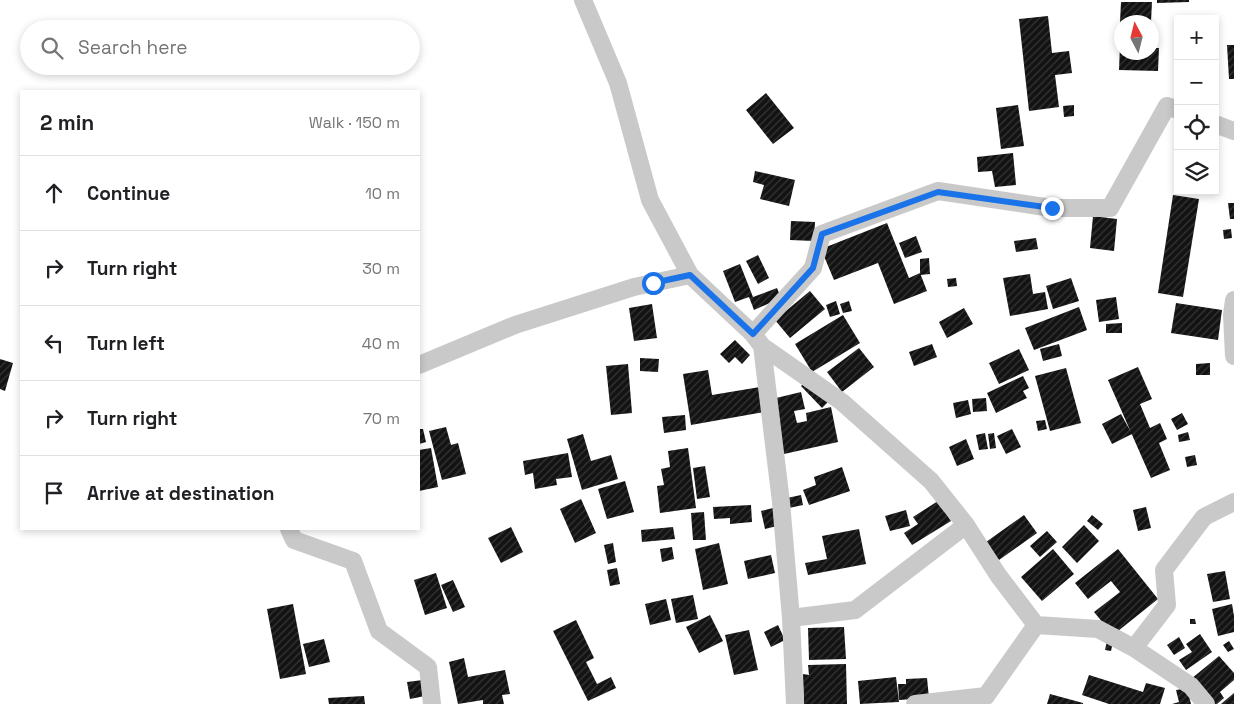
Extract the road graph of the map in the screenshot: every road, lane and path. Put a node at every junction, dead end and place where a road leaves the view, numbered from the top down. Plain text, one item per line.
1 (583, 0) edge
2 (1174, 108) edge
3 (1219, 125) edge
4 (1234, 131) edge
5 (690, 275) junction
6 (1233, 309) edge
7 (758, 340) junction
8 (1234, 356) edge
9 (420, 365) edge
10 (1234, 502) edge
11 (966, 525) junction
12 (289, 530) edge
13 (791, 618) junction
14 (1036, 625) junction
15 (1134, 648) junction
16 (432, 704) edge
17 (795, 704) edge
18 (915, 704) edge
19 (1206, 704) edge

1 - 5 street
2 - 7 street
3 - 4 street
5 - 7 street
5 - 9 street
6 - 8 street
7 - 11 street
7 - 13 street
10 - 15 street
11 - 13 street
11 - 14 street
12 - 16 street
13 - 17 street
14 - 15 street
14 - 18 street
15 - 19 street

